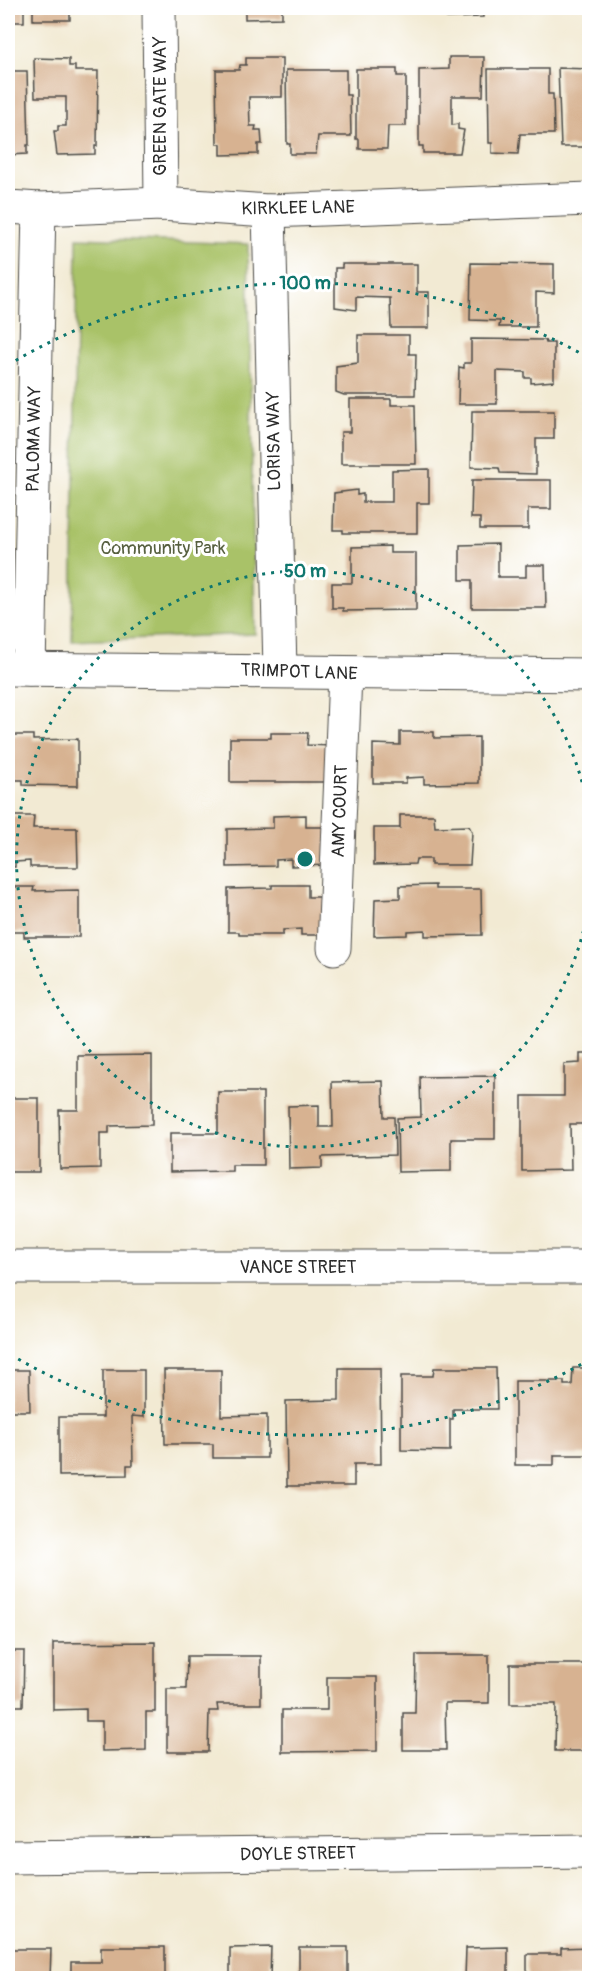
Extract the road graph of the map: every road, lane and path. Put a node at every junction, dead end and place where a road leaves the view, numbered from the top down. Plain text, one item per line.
1 (159, 8) edge
2 (590, 199) edge
3 (161, 204) junction
4 (23, 208) edge
5 (269, 211) junction
6 (18, 669) edge
7 (280, 670) junction
8 (345, 674) junction
9 (590, 675) edge
10 (334, 948) dead end
11 (8, 1267) edge
12 (590, 1267) edge
13 (590, 1851) edge
14 (8, 1857) edge

1 - 3 street, GREEN GATE WAY
2 - 5 street, KIRKLEE LANE
3 - 4 street, KIRKLEE LANE
3 - 5 street, KIRKLEE LANE
4 - 6 street, PALOMA WAY
5 - 7 street, LORISA WAY
6 - 7 street, TRIMPOT LANE
7 - 8 street, TRIMPOT LANE
8 - 9 street, TRIMPOT LANE
8 - 10 street, AMY COURT
11 - 12 street, VANCE STREET
13 - 14 street, DOYLE STREET

